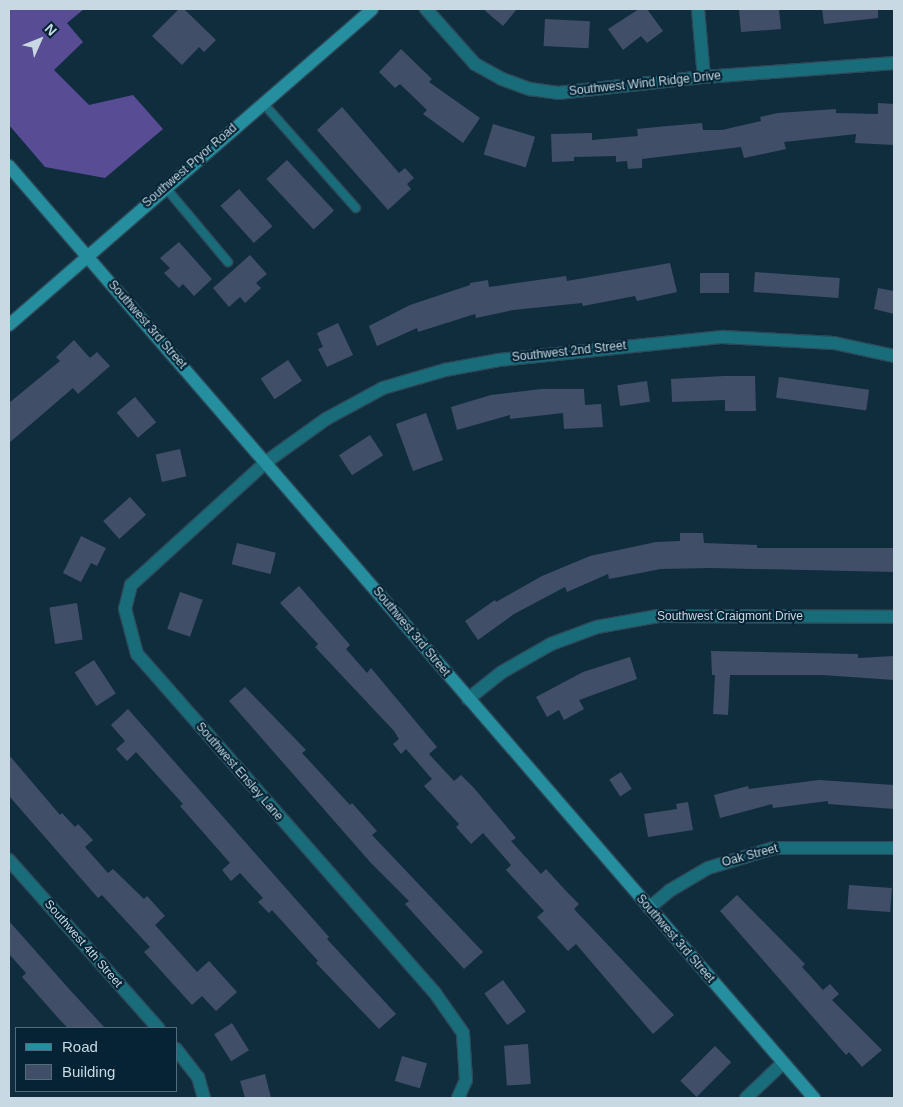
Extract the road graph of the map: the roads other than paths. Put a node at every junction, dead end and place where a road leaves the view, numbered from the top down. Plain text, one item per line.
1 (372, 9) edge
2 (426, 9) edge
3 (698, 9) edge
4 (894, 63) edge
5 (704, 77) junction
6 (263, 103) junction
7 (9, 166) edge
8 (165, 187) junction
9 (356, 208) dead end
10 (87, 255) junction
11 (228, 262) dead end
12 (9, 325) edge
13 (894, 356) edge
14 (266, 462) junction
15 (894, 617) edge
16 (468, 699) junction
17 (894, 848) edge
18 (9, 860) edge
19 (649, 908) junction
20 (157, 1027) edge
21 (178, 1053) edge
22 (783, 1063) junction
23 (204, 1098) edge
24 (458, 1098) edge
25 (746, 1098) edge
26 (814, 1098) edge

1 - 6 main road, Southwest Pryor Road
2 - 5 street, Southwest Wind Ridge Drive
3 - 5 street
4 - 5 street, Southwest Wind Ridge Drive
6 - 8 main road, Southwest Pryor Road
6 - 9 lane
7 - 10 main road, Southwest 3rd Street
8 - 10 main road, Southwest Pryor Road
8 - 11 lane
10 - 12 main road, Southwest Pryor Road
10 - 14 main road, Southwest 3rd Street
13 - 14 street, Southwest 2nd Street
14 - 16 main road, Southwest 3rd Street
14 - 24 street, Southwest Ensley Lane
15 - 16 street, Southwest Craigmont Drive
16 - 19 main road, Southwest 3rd Street
17 - 19 street, Oak Street
18 - 20 street, Southwest 4th Street
19 - 22 main road, Southwest 3rd Street
21 - 23 street
22 - 25 street
22 - 26 main road, Southwest 3rd Street

